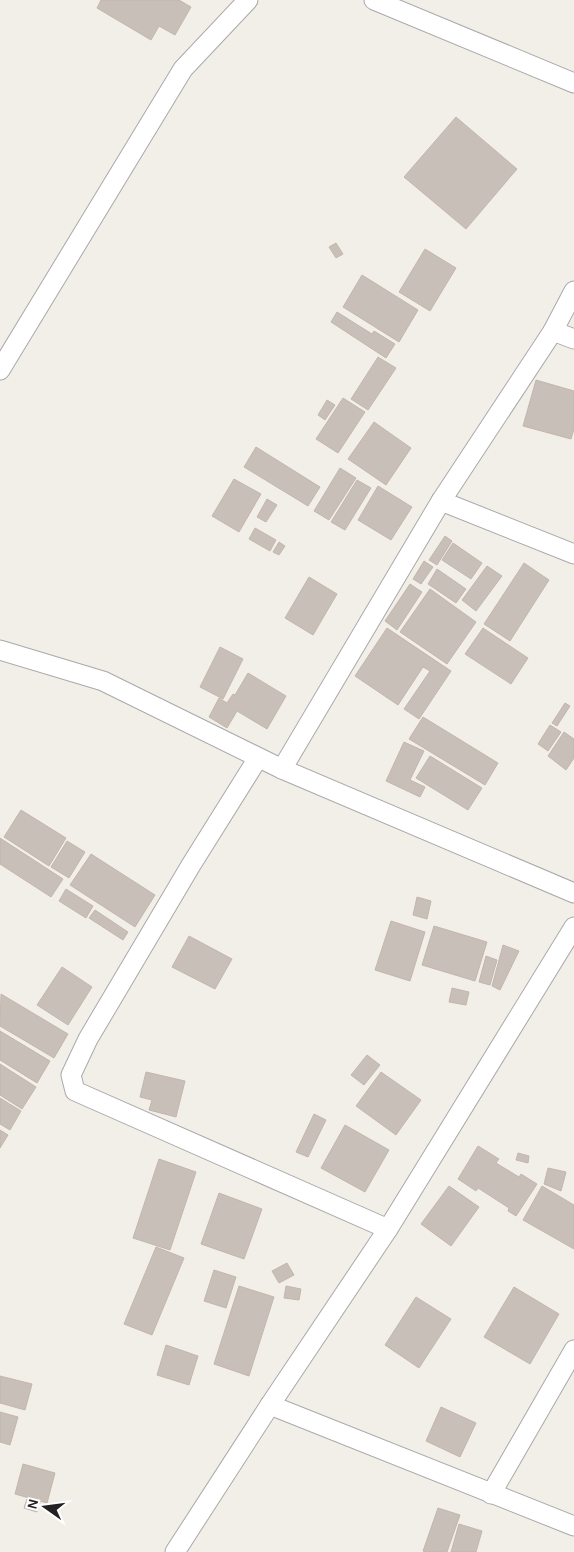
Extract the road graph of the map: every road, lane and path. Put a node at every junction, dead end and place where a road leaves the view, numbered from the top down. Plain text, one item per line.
1 (248, 0) edge
2 (374, 0) edge
3 (574, 83) edge
4 (574, 291) edge
5 (554, 331) junction
6 (574, 339) edge
7 (0, 370) edge
8 (441, 501) junction
9 (574, 554) edge
10 (0, 650) edge
11 (258, 758) junction
12 (282, 769) junction
13 (574, 893) edge
14 (574, 927) edge
15 (388, 1229) junction
16 (574, 1350) edge
17 (270, 1404) junction
18 (491, 1494) junction
19 (574, 1526) edge
20 (175, 1552) edge

1 - 7 street
2 - 3 street
4 - 5 street
5 - 6 street
5 - 8 street
8 - 9 street
8 - 12 street
10 - 11 street
11 - 12 street
11 - 15 street
12 - 13 street
14 - 15 street
15 - 17 street
16 - 18 street
17 - 18 street
17 - 20 street
18 - 19 street

